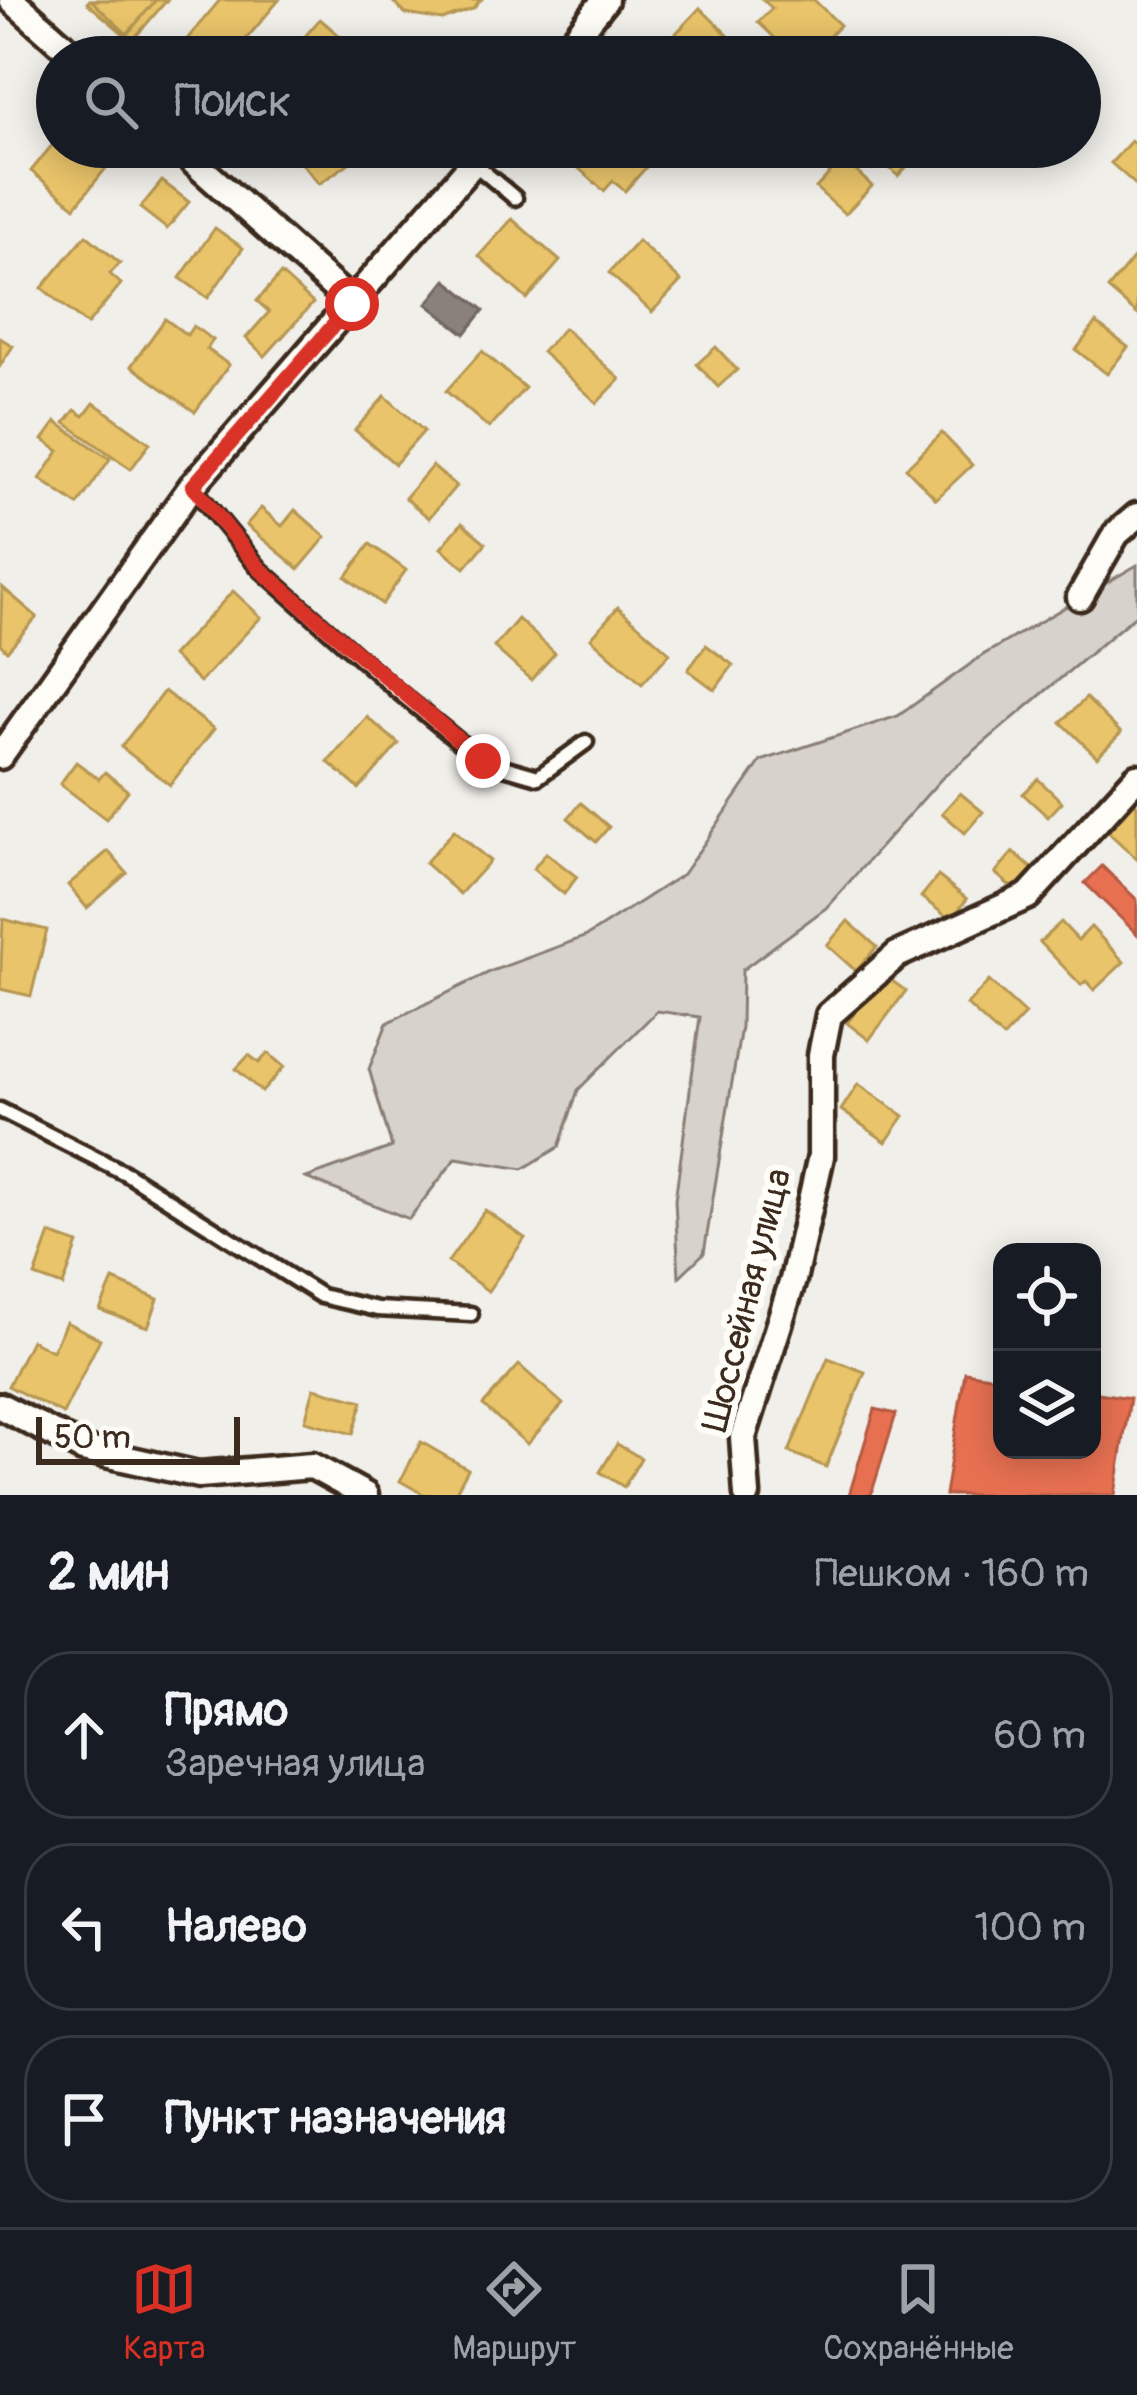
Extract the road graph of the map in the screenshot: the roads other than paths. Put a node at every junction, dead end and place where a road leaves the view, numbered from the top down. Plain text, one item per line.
1 (12, 0) edge
2 (605, 0) edge
3 (52, 36) edge
4 (577, 36) edge
5 (200, 168) edge
6 (469, 168) edge
7 (491, 168) edge
8 (515, 198) dead end
9 (352, 304) junction
10 (193, 486) junction
11 (1137, 517) edge
12 (1080, 597) dead end
13 (586, 742) dead end
14 (0, 756) edge
15 (1137, 777) edge
16 (0, 1110) edge
17 (471, 1314) dead end
18 (0, 1406) edge
19 (365, 1495) edge
20 (748, 1495) edge

1 - 3 street
2 - 4 street
5 - 9 street
6 - 9 street
7 - 8 lane
9 - 10 street
10 - 13 lane
10 - 14 street
11 - 12 street
15 - 20 street, Шоссейная улица
16 - 17 lane
18 - 19 street

